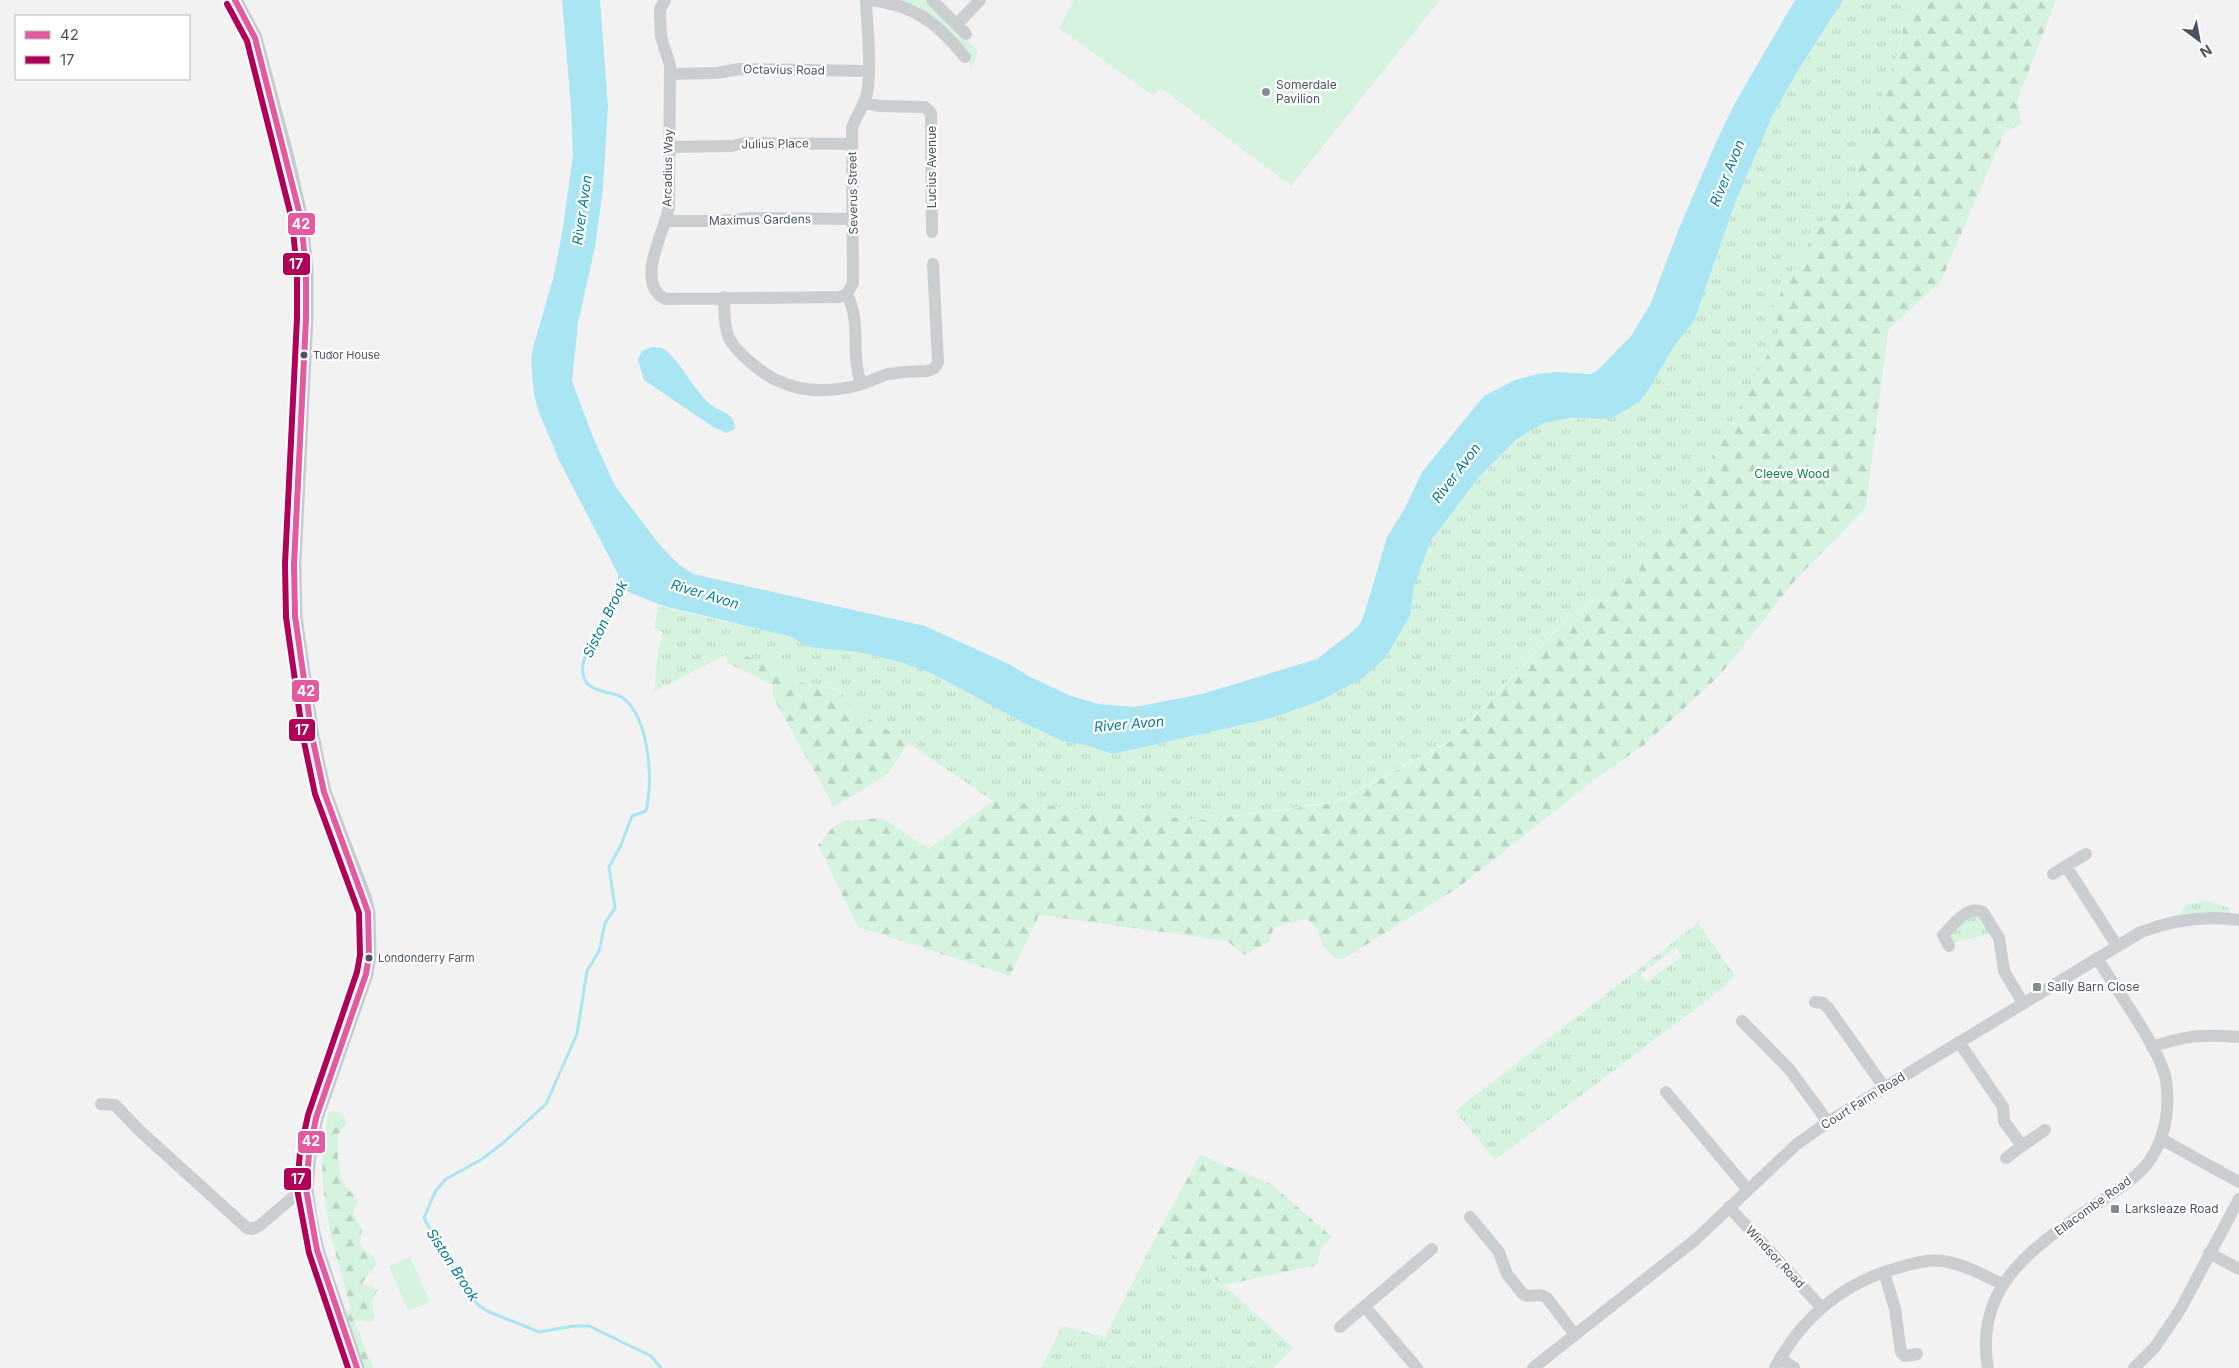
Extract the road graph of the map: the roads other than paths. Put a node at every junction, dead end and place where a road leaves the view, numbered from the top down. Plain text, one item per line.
1 (235, 0) edge
2 (666, 0) edge
3 (866, 0) edge
4 (870, 0) edge
5 (932, 0) edge
6 (980, 0) edge
7 (965, 57) dead end
8 (868, 70) junction
9 (670, 74) junction
10 (864, 103) junction
11 (852, 144) junction
12 (668, 147) junction
13 (853, 219) junction
14 (666, 221) junction
15 (932, 232) dead end
16 (933, 264) dead end
17 (847, 294) junction
18 (724, 297) junction
19 (861, 384) junction
20 (2086, 854) dead end
21 (2066, 866) junction
22 (2053, 874) dead end
23 (2239, 920) edge
24 (1942, 937) dead end
25 (2117, 946) junction
26 (2097, 958) junction
27 (1815, 1002) dead end
28 (2023, 1003) junction
29 (1742, 1021) dead end
30 (2239, 1036) edge
31 (1958, 1042) junction
32 (2152, 1047) junction
33 (1884, 1087) junction
34 (1666, 1092) dead end
35 (101, 1104) dead end
36 (1828, 1122) junction
37 (2045, 1130) dead end
38 (2160, 1139) junction
39 (2022, 1146) junction
40 (2006, 1158) dead end
41 (2239, 1182) edge
42 (306, 1189) junction
43 (1748, 1190) junction
44 (2239, 1199) edge
45 (1729, 1207) junction
46 (1470, 1217) dead end
47 (1432, 1249) dead end
48 (2209, 1252) junction
49 (2239, 1270) edge
50 (1884, 1272) junction
51 (2002, 1284) junction
52 (1365, 1307) junction
53 (1821, 1307) junction
54 (1340, 1327) dead end
55 (1575, 1334) junction
56 (1918, 1354) dead end
57 (1777, 1363) edge
58 (357, 1368) edge
59 (1417, 1368) edge
60 (1533, 1368) edge
61 (1794, 1368) edge
62 (1988, 1368) edge
63 (2134, 1368) edge

1 - 42 main road
2 - 9 street, Arcadius Way
3 - 8 street, Severus Street
4 - 7 street
5 - 6 street
8 - 9 street, Octavius Road
8 - 10 street, Severus Street
9 - 12 street, Arcadius Way
10 - 11 street, Severus Street
10 - 15 street, Lucius Avenue
11 - 12 street, Julius Place
11 - 13 street, Severus Street
12 - 14 street, Arcadius Way
13 - 14 street, Maximus Gardens
13 - 17 street, Severus Street
14 - 18 street, Arcadius Way
16 - 19 street
17 - 18 street, Arcadius Way
17 - 19 street
18 - 19 street
20 - 21 street
21 - 22 street
21 - 25 street
23 - 25 street, Court Farm Road
24 - 28 street
25 - 26 street, Court Farm Road
26 - 28 street, Court Farm Road
26 - 32 street, Ellacombe Road
27 - 33 street
28 - 31 street, Court Farm Road
29 - 36 street
30 - 32 street
31 - 33 street, Court Farm Road
31 - 39 street
32 - 38 street, Ellacombe Road
33 - 36 street, Court Farm Road
34 - 43 street
35 - 42 street
36 - 43 street, Court Farm Road
37 - 39 street
38 - 41 street
38 - 51 street, Ellacombe Road
39 - 40 street
42 - 58 main road
43 - 45 street, Court Farm Road
44 - 48 street
45 - 53 street, Windsor Road
45 - 55 street, Court Farm Road
46 - 55 street
47 - 52 street
48 - 49 street
48 - 63 street
50 - 51 street
50 - 53 street
50 - 56 street
51 - 62 street, Ellacombe Road
52 - 54 street
52 - 59 street
53 - 57 street
55 - 60 street, Court Farm Road
57 - 61 street

